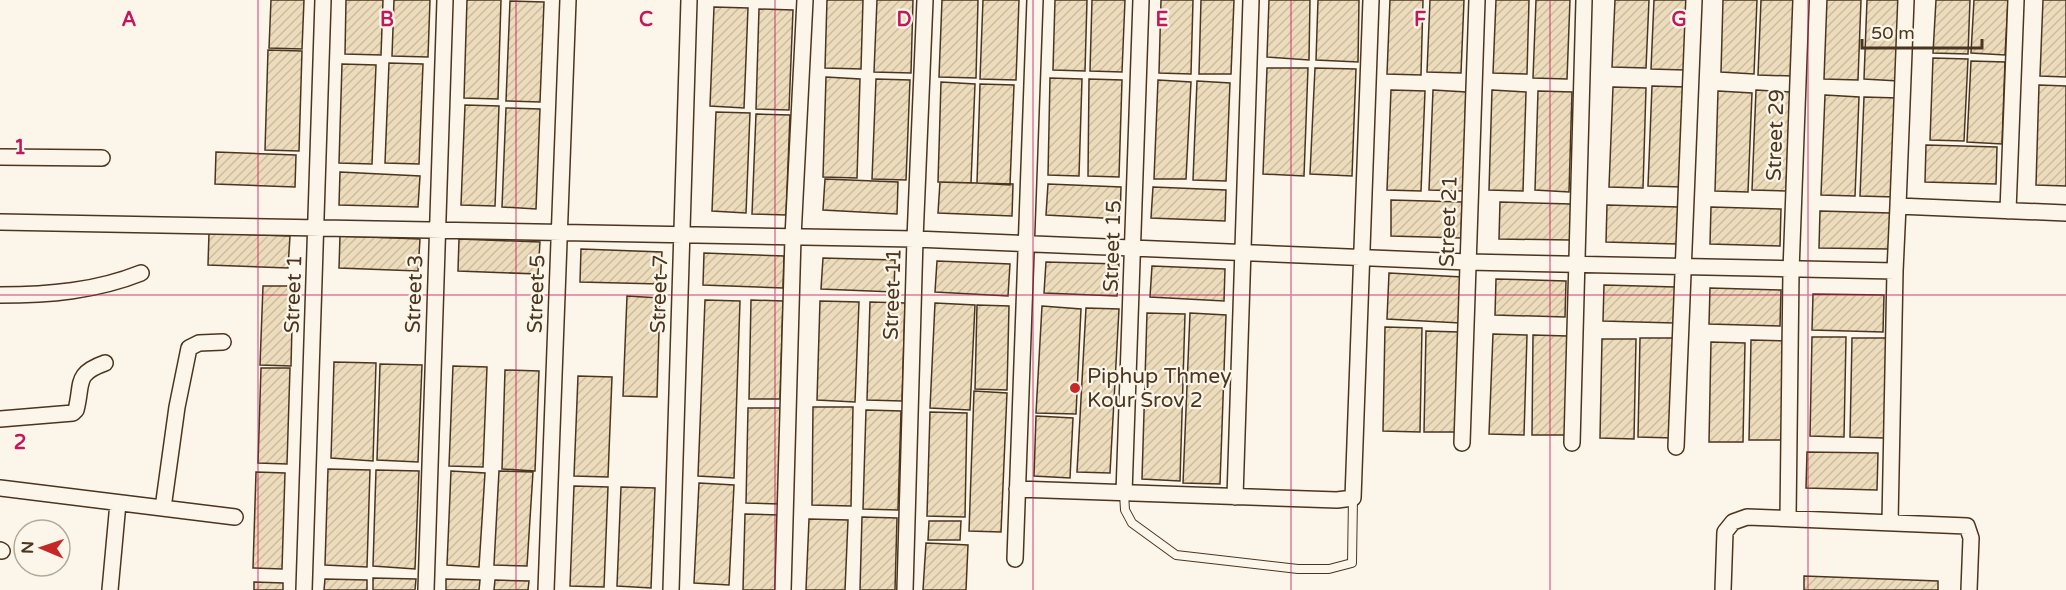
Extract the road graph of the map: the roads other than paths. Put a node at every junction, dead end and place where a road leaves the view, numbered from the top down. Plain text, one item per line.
1 (323, 0) edge
2 (445, 0) edge
3 (568, 0) edge
4 (689, 0) edge
5 (805, 0) edge
6 (925, 0) edge
7 (1035, 0) edge
8 (1141, 0) edge
9 (1251, 0) edge
10 (1371, 0) edge
11 (1477, 0) edge
12 (1584, 0) edge
13 (1694, 0) edge
14 (1801, 0) edge
15 (1906, 0) edge
16 (2016, 0) edge
17 (0, 157) edge
18 (102, 158) dead end
19 (1898, 206) junction
20 (2008, 211) junction
21 (2066, 213) edge
22 (0, 222) edge
23 (316, 228) junction
24 (438, 230) junction
25 (560, 233) junction
26 (682, 235) junction
27 (793, 237) junction
28 (915, 239) junction
29 (1026, 243) junction
30 (1132, 247) junction
31 (1243, 252) junction
32 (1362, 256) junction
33 (1468, 262) junction
34 (1578, 264) junction
35 (1684, 267) junction
36 (1791, 271) junction
37 (1895, 271) junction
38 (141, 273) dead end
39 (0, 294) edge
40 (223, 342) dead end
41 (105, 363) dead end
42 (0, 419) edge
43 (1462, 443) dead end
44 (1572, 443) dead end
45 (1676, 447) dead end
46 (0, 488) edge
47 (1017, 489) junction
48 (1124, 493) junction
49 (1235, 497) junction
50 (1353, 498) junction
51 (118, 503) junction
52 (163, 508) junction
53 (235, 517) dead end
54 (1788, 518) junction
55 (1890, 522) junction
56 (1015, 559) dead end
57 (110, 590) edge
58 (304, 590) edge
59 (426, 590) edge
60 (546, 590) edge
61 (671, 590) edge
62 (783, 590) edge
63 (905, 590) edge
64 (1723, 590) edge
65 (1969, 590) edge

1 - 23 street, Street 1
2 - 24 street, Street 3
3 - 25 street, Street 5
4 - 26 street, Street 7
5 - 27 street
6 - 28 street, Street 11
7 - 29 street
8 - 30 street, Street 15
9 - 31 street
10 - 32 street
11 - 33 street, Street 21
12 - 34 street
13 - 35 street
14 - 36 street, Street 29
15 - 19 street
16 - 20 street
17 - 18 street
19 - 20 street
19 - 37 street
20 - 21 street
22 - 23 street
23 - 24 street
23 - 58 street, Street 1
24 - 25 street
24 - 59 street, Street 3
25 - 26 street
25 - 60 street, Street 5
26 - 27 street
26 - 61 street, Street 7
27 - 28 street
27 - 62 street
28 - 29 street
28 - 63 street, Street 11
29 - 30 street
29 - 47 street
30 - 31 street
30 - 48 street, Street 15
31 - 32 street
31 - 49 street
32 - 33 street
32 - 50 street
33 - 34 street
33 - 43 street, Street 21
34 - 35 street
34 - 44 street
35 - 36 street
35 - 45 street
36 - 37 street
36 - 54 street, Street 29
37 - 55 street
38 - 39 street
40 - 52 street
41 - 42 street
46 - 51 street
47 - 48 street
47 - 56 street
48 - 49 street
48 - 50 lane
49 - 50 street
51 - 52 street
51 - 57 street
52 - 53 street
54 - 55 street
54 - 64 street
55 - 65 street

